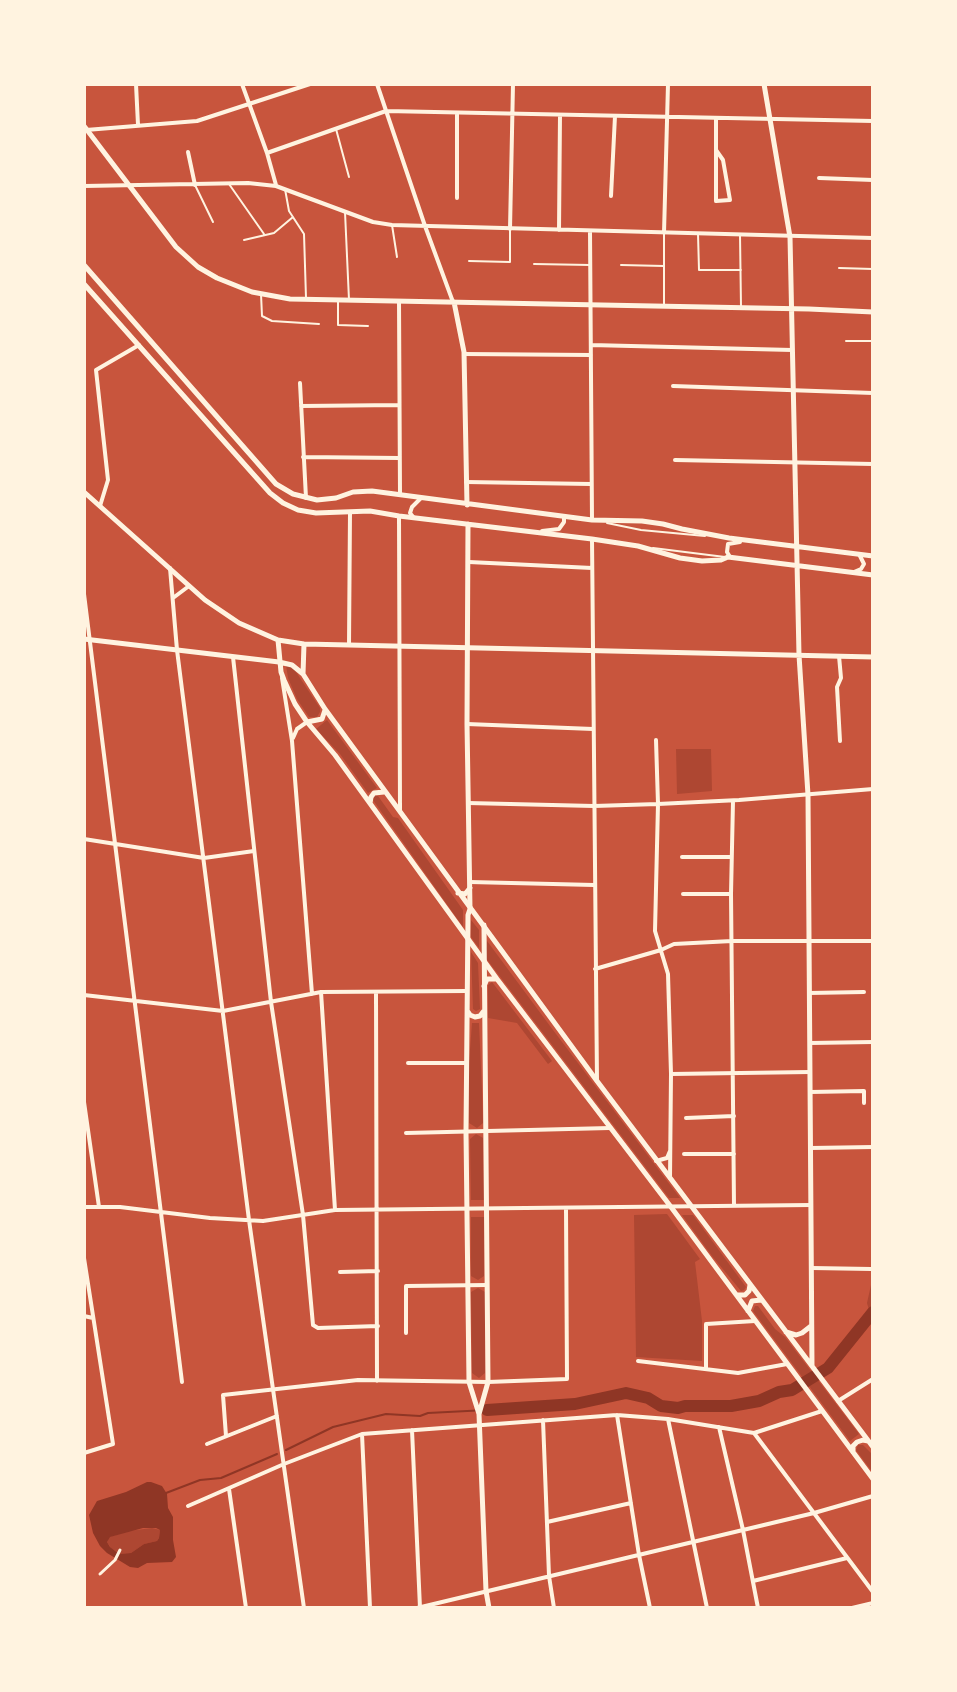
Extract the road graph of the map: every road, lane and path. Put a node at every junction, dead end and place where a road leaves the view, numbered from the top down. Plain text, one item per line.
1 (136, 84) edge
2 (242, 84) edge
3 (310, 84) edge
4 (377, 84) edge
5 (513, 84) edge
6 (668, 84) edge
7 (764, 84) edge
8 (249, 105) junction
9 (386, 111) junction
10 (457, 112) junction
11 (512, 114) junction
12 (560, 115) junction
13 (615, 116) junction
14 (667, 117) junction
15 (716, 118) junction
16 (770, 119) junction
17 (873, 121) edge
18 (138, 125) junction
19 (85, 128) edge
20 (336, 129) junction
21 (716, 150) junction
22 (188, 152) dead end
23 (267, 153) junction
24 (349, 177) dead end
25 (819, 178) dead end
26 (873, 180) edge
27 (229, 184) junction
28 (195, 185) junction
29 (84, 186) edge
30 (129, 186) junction
31 (276, 186) junction
32 (285, 189) junction
33 (611, 196) dead end
34 (457, 198) dead end
35 (345, 213) junction
36 (293, 217) junction
37 (213, 222) dead end
38 (392, 225) junction
39 (425, 226) junction
40 (510, 229) junction
41 (559, 230) junction
42 (590, 231) junction
43 (664, 233) junction
44 (264, 234) junction
45 (698, 234) junction
46 (740, 235) junction
47 (790, 237) junction
48 (873, 238) edge
49 (244, 240) dead end
50 (397, 257) dead end
51 (470, 261) dead end
52 (84, 264) edge
53 (534, 264) dead end
54 (590, 265) junction
55 (621, 265) dead end
56 (664, 266) junction
57 (839, 268) dead end
58 (873, 269) edge
59 (741, 270) junction
60 (84, 284) edge
61 (261, 294) junction
62 (306, 299) junction
63 (338, 300) junction
64 (349, 300) junction
65 (399, 301) junction
66 (454, 302) junction
67 (590, 305) junction
68 (664, 306) junction
69 (741, 308) junction
70 (791, 309) junction
71 (873, 312) edge
72 (319, 324) dead end
73 (368, 327) dead end
74 (846, 341) dead end
75 (873, 341) edge
76 (139, 345) junction
77 (591, 345) junction
78 (792, 350) junction
79 (464, 354) junction
80 (591, 355) junction
81 (300, 383) dead end
82 (673, 386) dead end
83 (794, 391) junction
84 (873, 393) edge
85 (399, 405) junction
86 (301, 406) junction
87 (303, 458) junction
88 (399, 458) junction
89 (675, 460) dead end
90 (796, 463) junction
91 (873, 464) edge
92 (465, 482) junction
93 (591, 484) junction
94 (84, 492) edge
95 (400, 495) junction
96 (421, 498) junction
97 (306, 499) junction
98 (467, 505) junction
99 (100, 506) junction
100 (350, 512) junction
101 (399, 516) junction
102 (564, 517) junction
103 (414, 518) junction
104 (592, 520) junction
105 (468, 524) junction
106 (527, 531) junction
107 (592, 539) junction
108 (759, 542) junction
109 (797, 546) junction
110 (859, 554) junction
111 (873, 556) edge
112 (729, 557) junction
113 (469, 562) junction
114 (798, 566) junction
115 (170, 568) junction
116 (592, 568) junction
117 (850, 572) junction
118 (873, 575) edge
119 (189, 585) junction
120 (84, 594) edge
121 (173, 598) junction
122 (87, 639) edge
123 (278, 640) junction
124 (304, 644) junction
125 (349, 645) junction
126 (401, 645) junction
127 (468, 647) junction
128 (177, 650) junction
129 (593, 650) junction
130 (799, 655) junction
131 (839, 656) junction
132 (233, 657) junction
133 (873, 657) edge
134 (279, 662) junction
135 (281, 672) junction
136 (303, 674) junction
137 (325, 709) junction
138 (307, 722) junction
139 (467, 724) junction
140 (593, 729) junction
141 (656, 740) dead end
142 (292, 741) junction
143 (840, 741) dead end
144 (873, 789) edge
145 (400, 791) junction
146 (387, 793) junction
147 (807, 795) junction
148 (733, 801) junction
149 (370, 803) junction
150 (468, 803) junction
151 (658, 804) junction
152 (594, 806) junction
153 (400, 811) junction
154 (84, 839) edge
155 (115, 845) junction
156 (254, 851) junction
157 (682, 857) dead end
158 (204, 858) junction
159 (731, 858) junction
160 (470, 885) junction
161 (594, 885) junction
162 (458, 893) junction
163 (683, 894) dead end
164 (731, 894) junction
165 (470, 909) junction
166 (484, 925) junction
167 (467, 939) junction
168 (732, 941) junction
169 (873, 941) edge
170 (809, 942) junction
171 (661, 950) junction
172 (483, 960) junction
173 (595, 969) junction
174 (497, 979) junction
175 (484, 986) junction
176 (467, 991) junction
177 (321, 992) junction
178 (376, 992) junction
179 (864, 992) dead end
180 (810, 993) junction
181 (312, 994) junction
182 (84, 995) edge
183 (134, 1002) junction
184 (271, 1002) junction
185 (467, 1010) junction
186 (484, 1010) junction
187 (223, 1011) junction
188 (873, 1042) edge
189 (810, 1043) junction
190 (596, 1052) junction
191 (408, 1063) dead end
192 (467, 1063) junction
193 (584, 1064) junction
194 (810, 1072) junction
195 (671, 1074) junction
196 (734, 1074) junction
197 (597, 1081) junction
198 (810, 1092) junction
199 (84, 1102) edge
200 (864, 1103) dead end
201 (734, 1116) junction
202 (686, 1118) dead end
203 (610, 1128) junction
204 (486, 1131) junction
205 (466, 1132) junction
206 (406, 1133) dead end
207 (671, 1147) junction
208 (811, 1148) junction
209 (873, 1148) edge
210 (684, 1154) dead end
211 (734, 1154) junction
212 (656, 1161) junction
213 (670, 1179) junction
214 (811, 1205) junction
215 (734, 1206) junction
216 (84, 1207) edge
217 (99, 1207) junction
218 (671, 1207) junction
219 (693, 1207) junction
220 (566, 1208) junction
221 (467, 1209) junction
222 (487, 1209) junction
223 (335, 1210) junction
224 (378, 1210) junction
225 (162, 1213) junction
226 (303, 1215) junction
227 (249, 1220) junction
228 (84, 1258) edge
229 (811, 1268) junction
230 (871, 1269) dead end
231 (378, 1271) junction
232 (340, 1272) dead end
233 (749, 1283) junction
234 (468, 1285) junction
235 (488, 1285) junction
236 (735, 1294) junction
237 (762, 1300) junction
238 (748, 1311) junction
239 (84, 1316) edge
240 (93, 1318) junction
241 (756, 1322) junction
242 (378, 1326) junction
243 (811, 1326) junction
244 (785, 1331) junction
245 (406, 1333) dead end
246 (638, 1361) dead end
247 (788, 1364) junction
248 (813, 1368) junction
249 (706, 1369) junction
250 (873, 1379) edge
251 (377, 1381) junction
252 (182, 1382) dead end
253 (468, 1382) junction
254 (489, 1382) junction
255 (273, 1390) junction
256 (838, 1401) junction
257 (822, 1411) junction
258 (479, 1414) junction
259 (617, 1415) junction
260 (277, 1416) junction
261 (668, 1419) junction
262 (543, 1420) junction
263 (480, 1425) junction
264 (719, 1428) junction
265 (412, 1430) junction
266 (754, 1433) junction
267 (362, 1434) junction
268 (226, 1436) junction
269 (207, 1444) dead end
270 (871, 1444) edge
271 (853, 1452) junction
272 (84, 1453) edge
273 (284, 1464) junction
274 (873, 1479) edge
275 (229, 1489) junction
276 (873, 1496) edge
277 (631, 1503) junction
278 (189, 1506) dead end
279 (814, 1513) junction
280 (547, 1522) junction
281 (743, 1530) junction
282 (693, 1542) junction
283 (120, 1552) dead end
284 (639, 1554) junction
285 (847, 1558) junction
286 (100, 1574) dead end
287 (549, 1576) junction
288 (753, 1581) junction
289 (486, 1591) junction
290 (873, 1592) edge
291 (873, 1603) edge
292 (650, 1607) edge
293 (246, 1608) edge
294 (304, 1608) edge
295 (370, 1608) edge
296 (419, 1608) edge
297 (489, 1608) edge
298 (554, 1608) edge
299 (641, 1608) edge
300 (707, 1608) edge
301 (758, 1608) edge
302 (852, 1608) edge

1 - 18 street
2 - 8 street
3 - 8 street
4 - 9 street
5 - 11 street
6 - 14 street
7 - 16 street
8 - 18 street
8 - 23 street
9 - 10 street
9 - 20 street
9 - 39 street
10 - 11 street
10 - 34 street
11 - 12 street
11 - 40 street
12 - 13 street
12 - 41 street
13 - 14 street
13 - 33 street
14 - 15 street
14 - 43 street
15 - 16 street
15 - 21 street
16 - 17 street
16 - 47 street
18 - 19 street
19 - 30 street
20 - 23 street
20 - 24 lane
21 - 21 street
22 - 28 street
23 - 31 street
25 - 26 street
27 - 28 street
27 - 31 street
27 - 44 lane
28 - 30 street
28 - 37 lane
29 - 30 street
30 - 61 street
31 - 32 street
32 - 35 street
32 - 36 lane
35 - 38 street
35 - 64 lane
36 - 44 lane
36 - 62 lane
38 - 39 street
38 - 50 lane
39 - 40 street
39 - 66 street
40 - 41 street
40 - 51 lane
41 - 42 street
42 - 43 street
42 - 54 street
43 - 45 street
43 - 56 lane
44 - 49 lane
45 - 46 street
45 - 59 lane
46 - 47 street
46 - 59 lane
47 - 48 street
47 - 70 street
52 - 97 street
53 - 54 lane
54 - 67 street
55 - 56 lane
56 - 68 lane
57 - 58 lane
59 - 69 lane
60 - 76 street
61 - 62 street
61 - 72 lane
62 - 63 street
63 - 64 street
63 - 73 lane
64 - 65 street
65 - 66 street
65 - 85 street
66 - 67 street
66 - 79 street
67 - 68 street
67 - 77 street
68 - 69 street
69 - 70 street
70 - 71 street
70 - 78 street
74 - 75 lane
76 - 99 street
76 - 100 street
77 - 78 street
77 - 80 street
78 - 83 street
79 - 80 street
79 - 92 street
80 - 93 street
81 - 86 street
82 - 83 street
83 - 84 street
83 - 90 street
85 - 86 street
85 - 88 street
86 - 87 street
87 - 88 street
87 - 97 street
88 - 95 street
89 - 90 street
90 - 91 street
90 - 109 street
92 - 93 street
92 - 98 street
93 - 104 street
94 - 99 street
95 - 96 street
95 - 97 street
96 - 98 street
96 - 103 street
98 - 102 street
99 - 115 street
100 - 101 street
100 - 125 street
101 - 103 street
101 - 126 street
102 - 104 street
102 - 106 street
103 - 105 street
104 - 108 street
105 - 106 street
105 - 113 street
106 - 107 street
107 - 112 street
107 - 116 street
108 - 109 street
108 - 112 street
109 - 110 street
109 - 114 street
110 - 111 street
110 - 117 street
112 - 114 street
113 - 116 street
113 - 127 street
114 - 117 street
114 - 130 street
115 - 119 street
115 - 121 street
116 - 129 street
117 - 118 street
119 - 121 street
119 - 123 street
120 - 122 street
121 - 128 street
122 - 128 street
122 - 155 street
123 - 124 street
123 - 134 street
124 - 125 street
124 - 136 street
125 - 126 street
126 - 127 street
126 - 145 street
127 - 129 street
127 - 139 street
128 - 132 street
128 - 158 street
129 - 130 street
129 - 140 street
130 - 131 street
130 - 147 street
131 - 133 street
131 - 143 street
132 - 134 street
132 - 156 street
134 - 135 street
134 - 136 street
135 - 138 street
135 - 142 street
136 - 137 street
137 - 138 street
137 - 146 street
138 - 142 street
138 - 149 street
139 - 140 street
139 - 150 street
140 - 152 street
141 - 151 street
142 - 181 street
144 - 147 street
145 - 146 street
145 - 153 street
146 - 149 street
146 - 153 street
147 - 148 street
147 - 170 street
148 - 151 street
148 - 159 street
149 - 167 street
150 - 152 street
150 - 160 street
151 - 152 street
151 - 171 street
152 - 161 street
153 - 162 street
154 - 155 street
155 - 158 street
155 - 183 street
156 - 158 street
156 - 184 street
157 - 159 street
158 - 187 street
159 - 164 street
160 - 161 street
160 - 162 street
160 - 165 street
161 - 173 street
162 - 165 street
163 - 164 street
164 - 168 street
165 - 166 street
165 - 167 street
166 - 172 street
166 - 193 street
167 - 172 street
167 - 176 street
168 - 170 street
168 - 171 street
168 - 196 street
169 - 170 street
170 - 180 street
171 - 173 street
171 - 195 street
172 - 174 street
172 - 175 street
173 - 190 street
174 - 175 street
174 - 203 street
175 - 186 street
176 - 178 street
176 - 185 street
177 - 178 street
177 - 181 street
177 - 223 street
178 - 224 street
179 - 180 street
180 - 189 street
181 - 184 street
182 - 183 street
183 - 187 street
183 - 225 street
184 - 187 street
184 - 226 street
185 - 186 street
185 - 192 street
186 - 204 street
187 - 227 street
188 - 189 street
189 - 194 street
190 - 193 street
190 - 197 street
191 - 192 street
192 - 205 street
193 - 197 street
194 - 196 street
194 - 198 street
195 - 196 street
195 - 207 street
196 - 201 street
197 - 212 street
198 - 200 street
198 - 208 street
199 - 217 street
201 - 202 street
201 - 211 street
203 - 204 street
203 - 218 street
204 - 205 street
204 - 222 street
205 - 206 street
205 - 221 street
207 - 212 street
207 - 213 street
208 - 209 street
208 - 214 street
210 - 211 street
211 - 215 street
212 - 213 street
213 - 219 street
214 - 215 street
214 - 229 street
215 - 219 street
216 - 217 street
217 - 225 street
218 - 219 street
218 - 220 street
218 - 236 street
219 - 233 street
220 - 222 street
220 - 254 street
221 - 222 street
221 - 224 street
221 - 234 street
222 - 235 street
223 - 224 street
223 - 226 street
224 - 231 street
225 - 227 street
225 - 252 street
226 - 227 street
226 - 242 street
227 - 255 street
228 - 240 street
229 - 230 street
229 - 243 street
231 - 232 street
231 - 242 street
233 - 236 street
233 - 237 street
234 - 235 street
234 - 245 street
234 - 253 street
235 - 254 street
236 - 238 street
237 - 238 street
237 - 244 street
238 - 241 street
239 - 240 street
240 - 272 street
241 - 247 street
241 - 249 street
242 - 251 street
243 - 244 street
243 - 248 street
244 - 248 street
246 - 249 street
247 - 249 street
247 - 257 street
248 - 256 street
250 - 256 street
251 - 253 street
251 - 255 street
253 - 254 street
253 - 258 street
254 - 258 street
255 - 260 street
255 - 268 street
256 - 270 street
257 - 266 street
257 - 271 street
258 - 263 street
259 - 261 street
259 - 262 street
259 - 277 street
260 - 268 street
260 - 273 street
261 - 264 street
261 - 282 street
262 - 263 street
262 - 280 street
263 - 265 street
263 - 289 street
264 - 266 street
264 - 281 street
265 - 267 street
265 - 296 street
266 - 279 street
267 - 273 street
267 - 295 street
268 - 269 street
270 - 271 street
271 - 274 street
273 - 275 street
273 - 294 street
275 - 278 street
275 - 293 street
276 - 279 street
277 - 280 street
277 - 284 street
279 - 281 street
279 - 285 street
280 - 287 street
281 - 282 street
281 - 288 street
282 - 284 street
282 - 300 street
283 - 286 street
284 - 287 street
284 - 292 street
285 - 288 street
285 - 290 street
287 - 289 street
287 - 298 street
288 - 301 street
289 - 296 street
289 - 297 street
291 - 302 street
292 - 299 street

